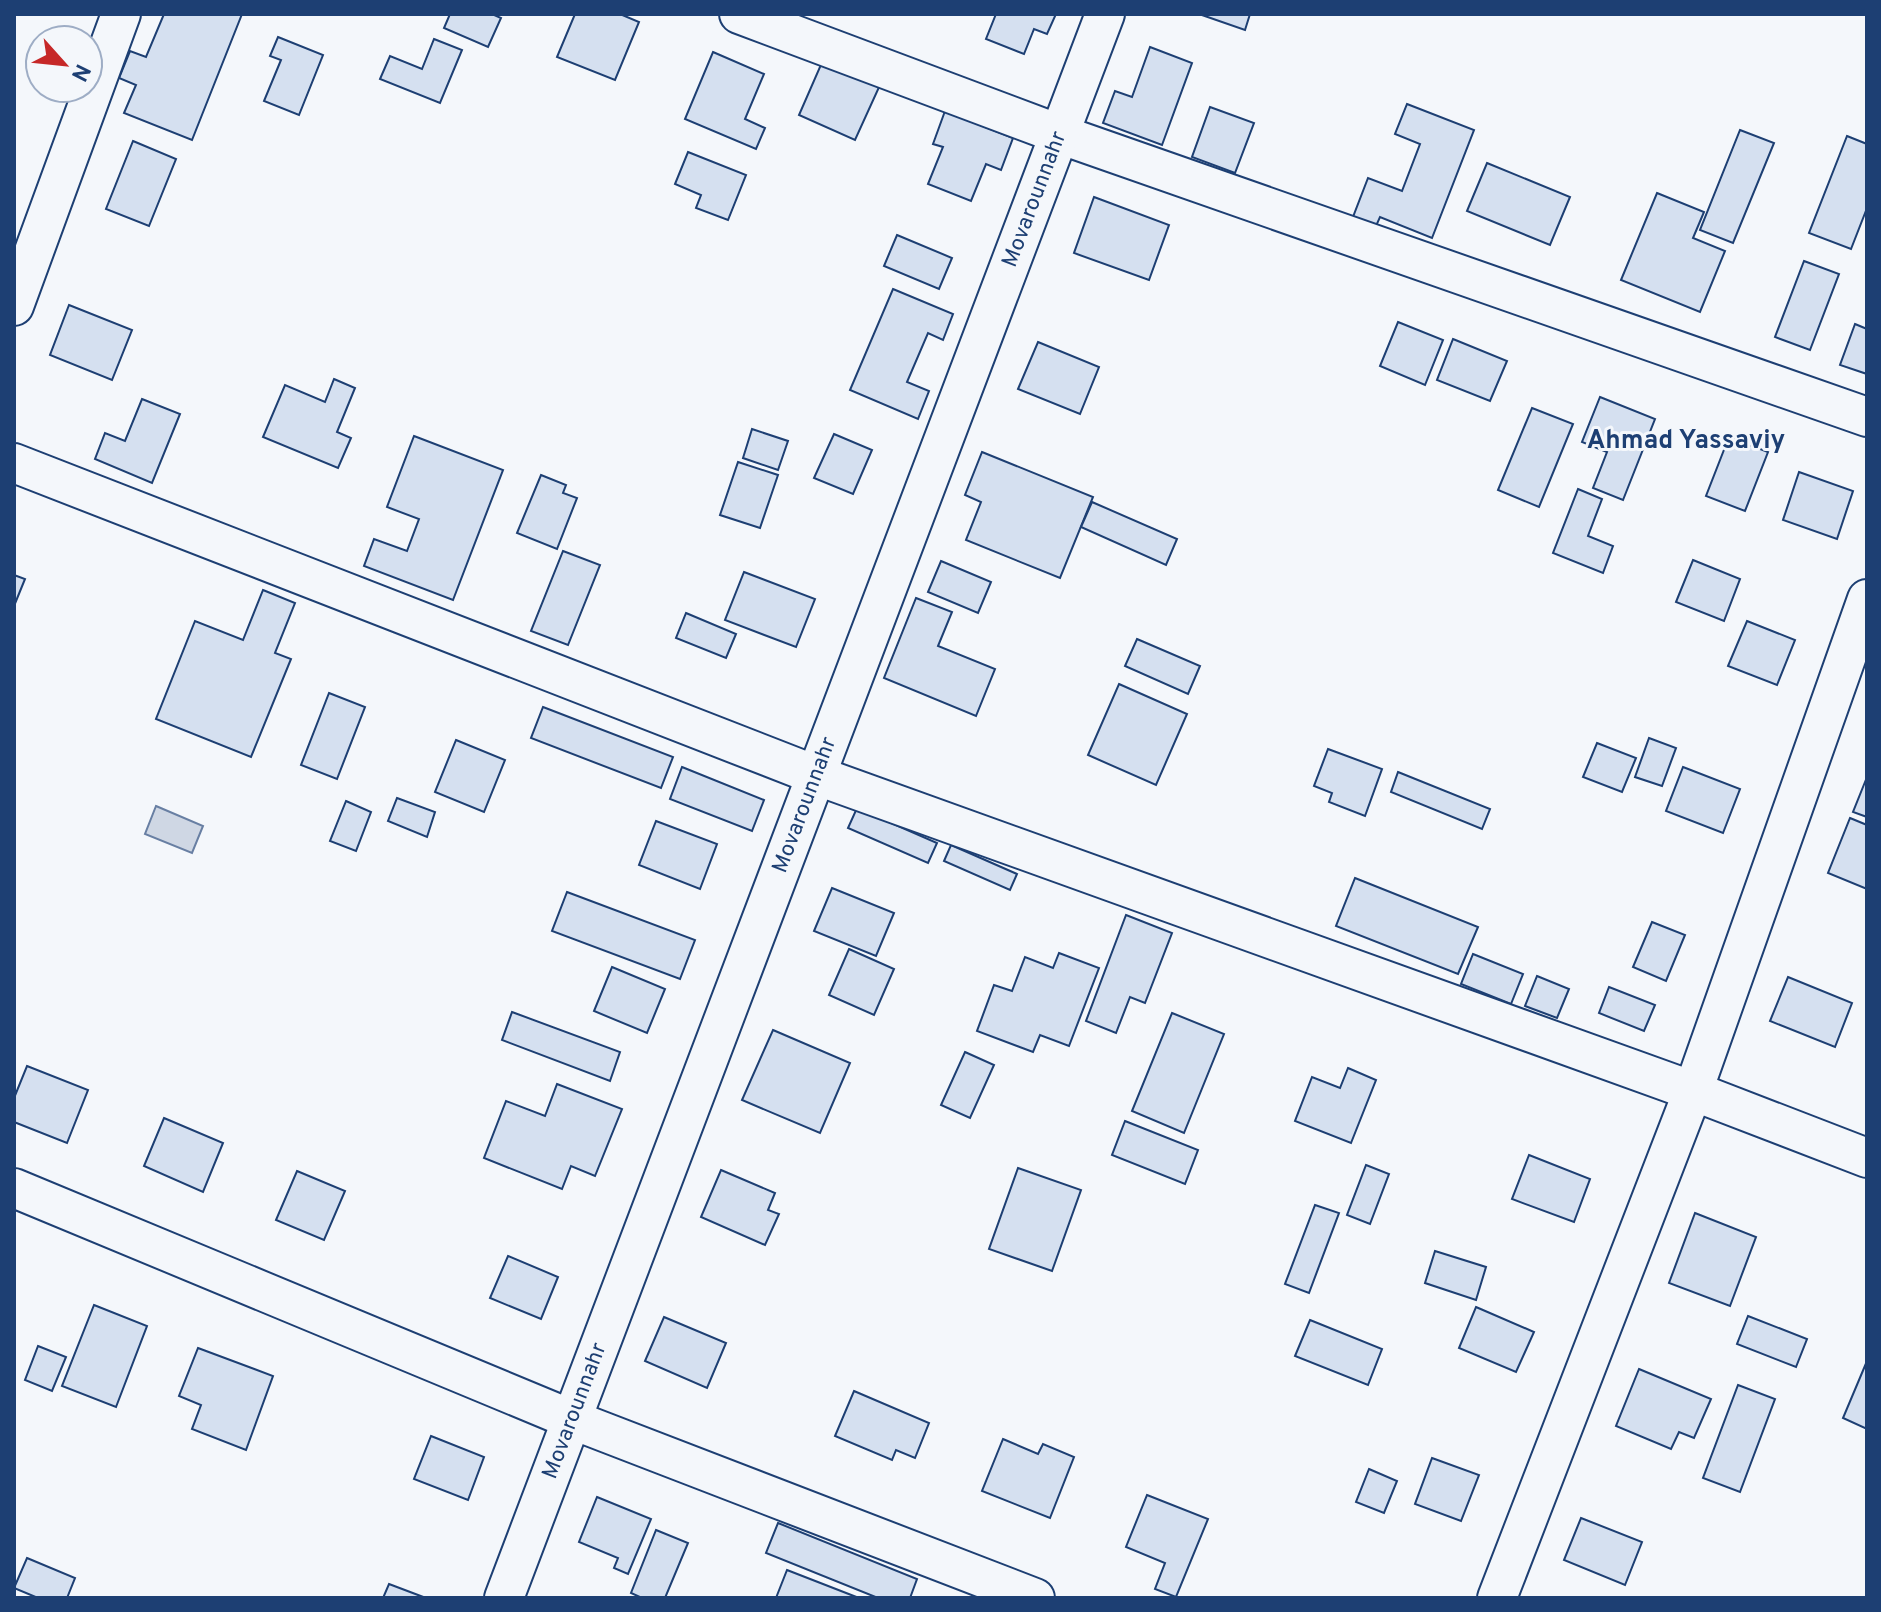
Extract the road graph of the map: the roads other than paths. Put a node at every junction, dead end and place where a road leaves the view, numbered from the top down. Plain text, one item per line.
1 (121, 14) edge
2 (739, 14) edge
3 (1105, 14) edge
4 (1059, 134) junction
5 (14, 306) edge
6 (1867, 417) edge
7 (14, 463) edge
8 (1867, 599) edge
9 (818, 776) junction
10 (1693, 1091) junction
11 (1867, 1158) edge
12 (14, 1188) edge
13 (573, 1420) junction
14 (504, 1598) edge
15 (1035, 1598) edge
16 (1497, 1598) edge

1 - 5 street
2 - 4 street
3 - 4 street, Movarounnahr
4 - 6 street
4 - 9 street, Movarounnahr
7 - 9 street
8 - 10 street
9 - 10 street
9 - 13 street, Movarounnahr
10 - 11 street
10 - 16 street
12 - 13 street
13 - 14 street, Movarounnahr
13 - 15 street

